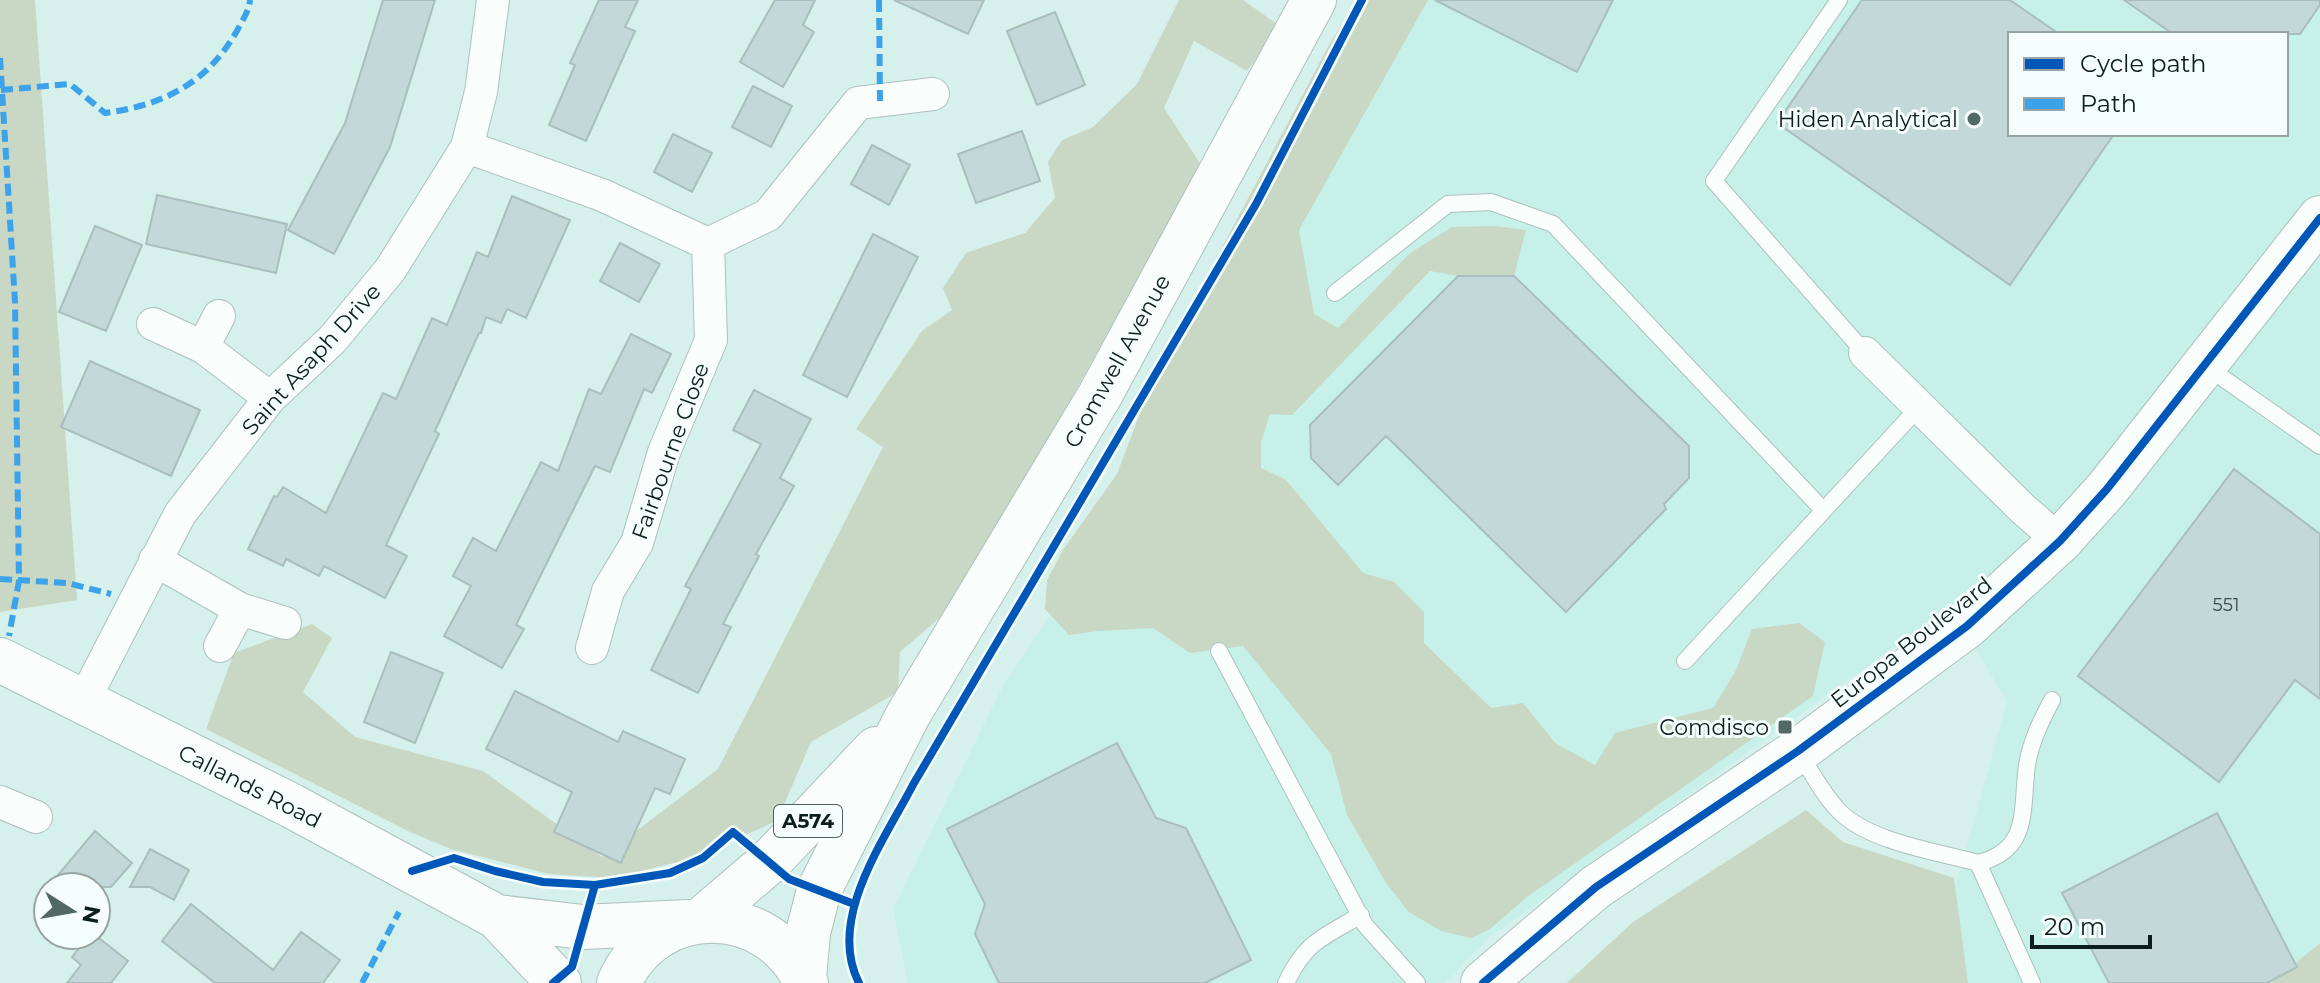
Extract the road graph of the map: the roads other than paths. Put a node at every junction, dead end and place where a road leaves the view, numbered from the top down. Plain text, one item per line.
1 (493, 0) edge
2 (1314, 0) edge
3 (1839, 0) edge
4 (933, 94) dead end
5 (467, 147) junction
6 (2320, 218) edge
7 (708, 244) junction
8 (1335, 293) dead end
9 (219, 316) dead end
10 (153, 324) dead end
11 (203, 347) junction
12 (1865, 353) joint
13 (2205, 366) junction
14 (270, 398) junction
15 (1920, 406) junction
16 (2320, 446) edge
17 (1823, 510) junction
18 (2060, 541) junction
19 (155, 560) junction
20 (240, 609) junction
21 (285, 623) dead end
22 (220, 646) dead end
23 (592, 648) dead end
24 (1219, 651) dead end
25 (0, 660) edge
26 (1685, 661) dead end
27 (2052, 700) dead end
28 (83, 702) junction
29 (908, 715) junction
30 (1798, 751) junction
31 (0, 802) edge
32 (36, 817) dead end
33 (1978, 863) junction
34 (1361, 915) junction
35 (497, 917) junction
36 (694, 921) junction
37 (805, 981) edge
38 (559, 983) edge
39 (619, 983) edge
40 (1286, 983) edge
41 (1417, 983) edge
42 (1483, 983) edge
43 (2032, 983) edge

1 - 5 street, Saint Asaph Drive
2 - 29 street, Cromwell Avenue / A574
3 - 12 lane
4 - 7 street
5 - 7 street
5 - 14 street, Saint Asaph Drive
6 - 13 street, Europa Boulevard
7 - 23 street, Fairbourne Close
8 - 17 lane
9 - 11 street
10 - 11 street
11 - 14 street
12 - 15 street
13 - 16 lane
13 - 18 street, Europa Boulevard
14 - 19 street, Saint Asaph Drive
15 - 17 lane
15 - 18 street
17 - 26 lane
18 - 30 street, Europa Boulevard
19 - 20 street
19 - 28 street, Saint Asaph Drive
20 - 21 street
20 - 22 street
24 - 34 lane
25 - 28 street, Callands Road
27 - 33 lane
28 - 35 street, Callands Road
29 - 36 street, Cromwell Avenue / A574
29 - 37 street, Cromwell Avenue / A574
30 - 33 lane
30 - 42 street, Europa Boulevard
31 - 32 street
33 - 43 lane
34 - 40 lane
34 - 41 lane
35 - 36 street, Callands Road
35 - 38 street, Callands Road
36 - 37 street, A574
36 - 39 street, A574

